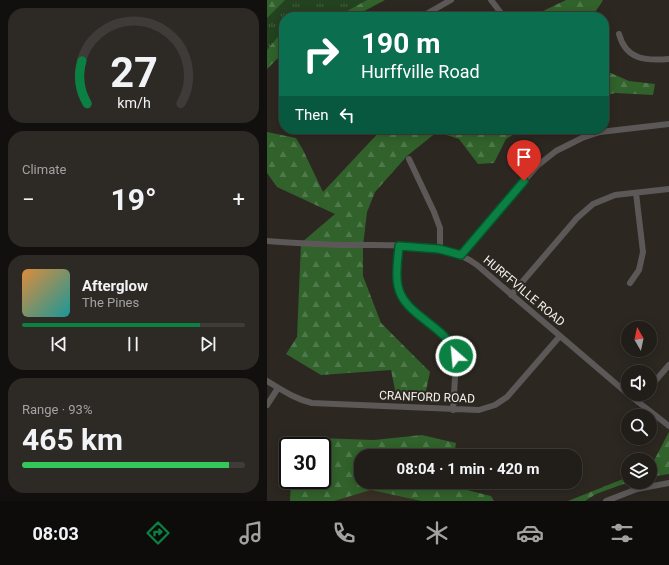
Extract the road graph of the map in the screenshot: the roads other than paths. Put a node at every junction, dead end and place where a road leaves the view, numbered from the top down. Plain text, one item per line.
1 (451, 0) edge
2 (491, 0) edge
3 (430, 12) edge
4 (499, 12) edge
5 (619, 34) dead end
6 (669, 59) edge
7 (669, 124) edge
8 (609, 131) edge
9 (594, 134) edge
10 (409, 159) dead end
11 (669, 189) edge
12 (636, 193) junction
13 (267, 241) edge
14 (399, 246) junction
15 (439, 249) junction
16 (461, 255) junction
17 (630, 283) dead end
18 (511, 295) junction
19 (560, 336) junction
20 (669, 365) edge
21 (657, 379) edge
22 (267, 381) edge
23 (278, 388) junction
24 (621, 388) edge
25 (637, 402) edge
26 (267, 405) edge
27 (453, 410) junction
28 (669, 426) edge
29 (669, 483) edge
30 (606, 501) edge

1 - 3 street
2 - 4 street
5 - 6 street
7 - 8 street
9 - 16 street
10 - 15 street
11 - 12 street
12 - 17 street
12 - 18 street
13 - 14 street, HURFFVILLE ROAD
14 - 15 street, HURFFVILLE ROAD
14 - 27 street
15 - 16 street, HURFFVILLE ROAD
16 - 18 street, HURFFVILLE ROAD
18 - 19 street, HURFFVILLE ROAD
19 - 24 street, HURFFVILLE ROAD
19 - 27 street, CRANFORD ROAD
20 - 21 street
22 - 23 street, CRANFORD ROAD
23 - 26 street
23 - 27 street, CRANFORD ROAD
25 - 28 street, HURFFVILLE ROAD
29 - 30 street

